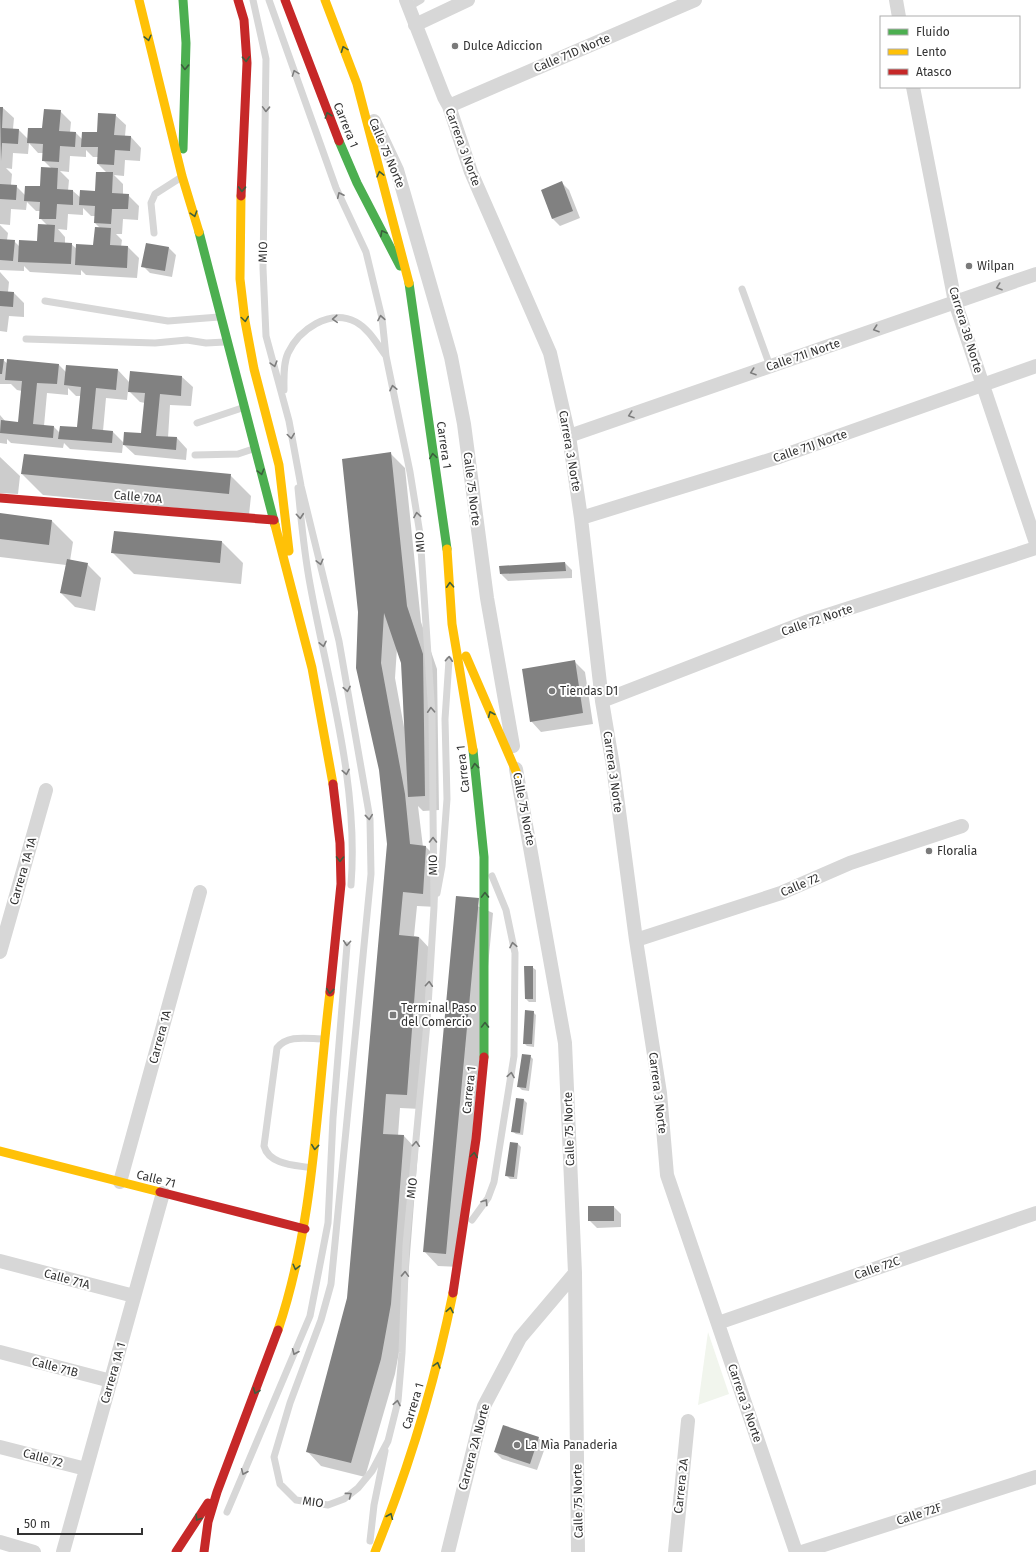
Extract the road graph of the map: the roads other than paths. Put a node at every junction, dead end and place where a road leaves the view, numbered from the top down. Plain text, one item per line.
1 (139, 0) edge
2 (183, 0) edge
3 (238, 0) edge
4 (253, 0) edge
5 (269, 0) edge
6 (325, 0) edge
7 (468, 0) edge
8 (695, 0) edge
9 (896, 0) edge
10 (412, 2) edge
11 (286, 4) edge
12 (899, 16) edge
13 (415, 25) junction
14 (357, 84) junction
15 (913, 88) edge
16 (449, 106) junction
17 (182, 176) junction
18 (154, 233) dead end
19 (1036, 274) edge
20 (408, 280) junction
21 (742, 289) dead end
22 (44, 301) dead end
23 (955, 302) junction
24 (221, 317) junction
25 (26, 339) dead end
26 (228, 342) junction
27 (386, 356) junction
28 (770, 366) junction
29 (1036, 366) edge
30 (983, 384) junction
31 (283, 397) junction
32 (244, 407) junction
33 (197, 423) dead end
34 (569, 436) junction
35 (255, 449) junction
36 (293, 449) junction
37 (195, 455) dead end
38 (0, 498) edge
39 (581, 518) junction
40 (274, 520) junction
41 (1036, 543) edge
42 (1036, 548) edge
43 (295, 600) junction
44 (452, 624) junction
45 (602, 701) junction
46 (334, 708) junction
47 (518, 776) junction
48 (46, 790) dead end
49 (334, 792) junction
50 (962, 826) dead end
51 (484, 857) junction
52 (200, 892) dead end
53 (350, 896) dead end
54 (434, 907) junction
55 (348, 935) dead end
56 (636, 940) junction
57 (0, 952) edge
58 (326, 1039) junction
59 (321, 1094) junction
60 (0, 1151) edge
61 (313, 1168) junction
62 (330, 1172) junction
63 (120, 1182) junction
64 (163, 1193) junction
65 (1036, 1213) edge
66 (305, 1229) junction
67 (462, 1234) junction
68 (0, 1261) edge
69 (574, 1273) junction
70 (134, 1296) junction
71 (718, 1323) junction
72 (0, 1352) edge
73 (111, 1381) junction
74 (688, 1421) dead end
75 (388, 1441) junction
76 (0, 1447) edge
77 (86, 1469) junction
78 (1036, 1477) edge
79 (219, 1485) junction
80 (227, 1512) dead end
81 (0, 1542) edge
82 (34, 1552) edge
83 (63, 1552) edge
84 (176, 1552) edge
85 (204, 1552) edge
86 (370, 1552) edge
87 (375, 1552) edge
88 (448, 1552) edge
89 (578, 1552) edge
90 (675, 1552) edge
91 (796, 1552) edge
92 (802, 1552) edge

1 -> 17 main road
2 -> 17 main road
3 -> 43 main road
4 -> 31 lane, MIO
27 -> 5 lane, MIO
14 -> 6 main road
7 - 13 street
8 - 16 street, Calle 71D Norte
9 - 12 street
10 - 13 street, Carrera 3 Norte
20 -> 11 main road, Carrera 1
13 - 16 street, Carrera 3 Norte
20 -> 14 main road
14 - 47 street, Calle 75 Norte
15 - 23 street, Carrera 3B Norte
16 - 34 street, Carrera 3 Norte
17 - 18 lane
17 -> 24 main road
19 -> 23 street, Calle 71I Norte
44 -> 20 main road, Carrera 1
21 - 28 lane
22 - 24 lane
23 -> 28 street, Calle 71I Norte
23 - 30 street, Carrera 3B Norte
24 - 26 main road
25 - 26 lane
26 - 32 main road
27 -> 31 lane
54 -> 27 lane, MIO
28 -> 34 street, Calle 71I Norte
29 - 30 street, Calle 71J Norte
30 - 39 street, Calle 71J Norte
30 - 41 street, Carrera 3B Norte
31 -> 36 lane, MIO
32 - 33 lane
32 - 35 main road
34 - 39 street, Carrera 3 Norte
35 - 37 lane
35 -> 40 main road
36 -> 46 lane
36 -> 75 lane, MIO
38 - 40 main road, Calle 70A
39 - 45 street, Carrera 3 Norte
40 - 43 main road
42 - 45 street, Calle 72 Norte
43 - 49 main road
47 -> 44 main road
51 -> 44 main road, Carrera 1
54 -> 44 lane
45 - 56 street, Carrera 3 Norte
46 - 49 lane
46 -> 53 lane
47 - 69 street, Calle 75 Norte
48 - 57 street, Carrera 1A 1A
49 -> 58 main road
50 - 56 street, Calle 72
67 -> 51 main road, Carrera 1
67 -> 51 lane
52 - 63 street, Carrera 1A
75 -> 54 lane, MIO
55 -> 62 lane
56 - 71 street, Carrera 3 Norte
58 - 59 main road
58 - 61 lane
59 -> 61 main road
59 - 62 lane
60 - 63 main road, Calle 71
61 - 66 main road
62 -> 80 lane
63 - 64 main road, Calle 71
64 - 66 main road, Calle 71
64 - 70 street, Carrera 1A 1
65 - 71 street, Calle 72C
66 -> 79 main road
87 -> 67 main road, Carrera 1
68 - 70 street, Calle 71A
69 - 88 street, Carrera 2A Norte
69 - 89 street, Calle 75 Norte
70 - 73 street, Carrera 1A 1
71 - 91 street, Carrera 3 Norte
72 - 73 street, Calle 71B
73 - 77 street, Carrera 1A 1
74 - 90 street, Carrera 2A
75 - 86 lane
76 - 77 street, Calle 72
77 - 83 street, Carrera 1A 1
78 - 92 street, Calle 72F
79 -> 84 main road
79 - 85 main road
81 - 82 street

